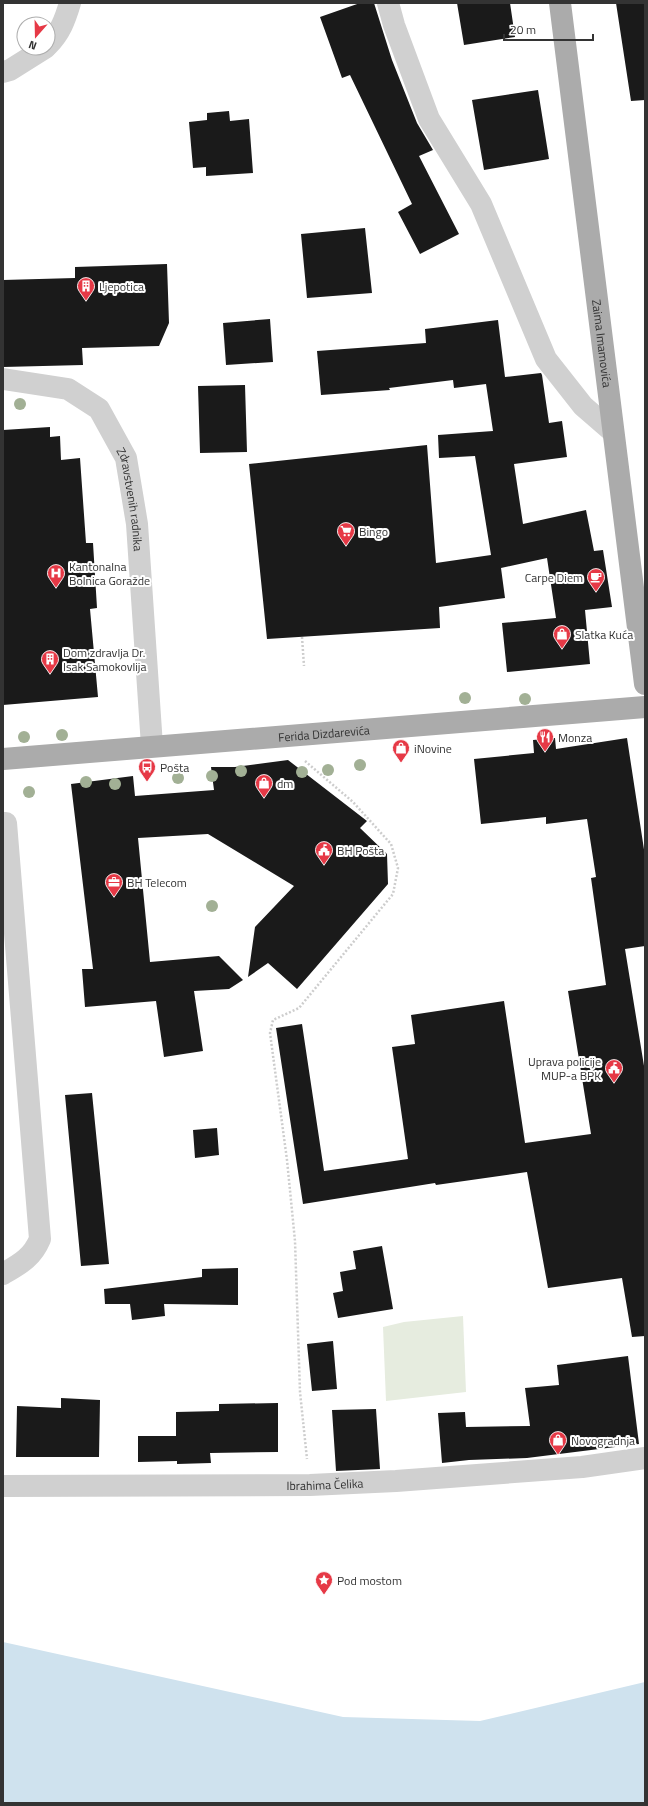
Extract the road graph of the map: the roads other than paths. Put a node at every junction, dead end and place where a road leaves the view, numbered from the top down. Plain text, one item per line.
1 (70, 3) edge
2 (388, 3) edge
3 (560, 3) edge
4 (56, 38) edge
5 (33, 56) edge
6 (3, 72) edge
7 (3, 379) edge
8 (613, 432) junction
9 (645, 684) edge
10 (645, 707) edge
11 (152, 746) junction
12 (3, 759) edge
13 (3, 823) edge
14 (3, 1274) edge
15 (645, 1458) edge
16 (3, 1486) edge

1 - 4 street
2 - 8 street
3 - 8 main road, Zaima Imamovića
5 - 6 street
7 - 11 street, Zdravstvenih radnika
8 - 9 main road, Zaima Imamovića
10 - 11 main road, Ferida Dizdarevića
11 - 12 main road, Ferida Dizdarevića
13 - 14 street
15 - 16 street, Ibrahima Čelika

